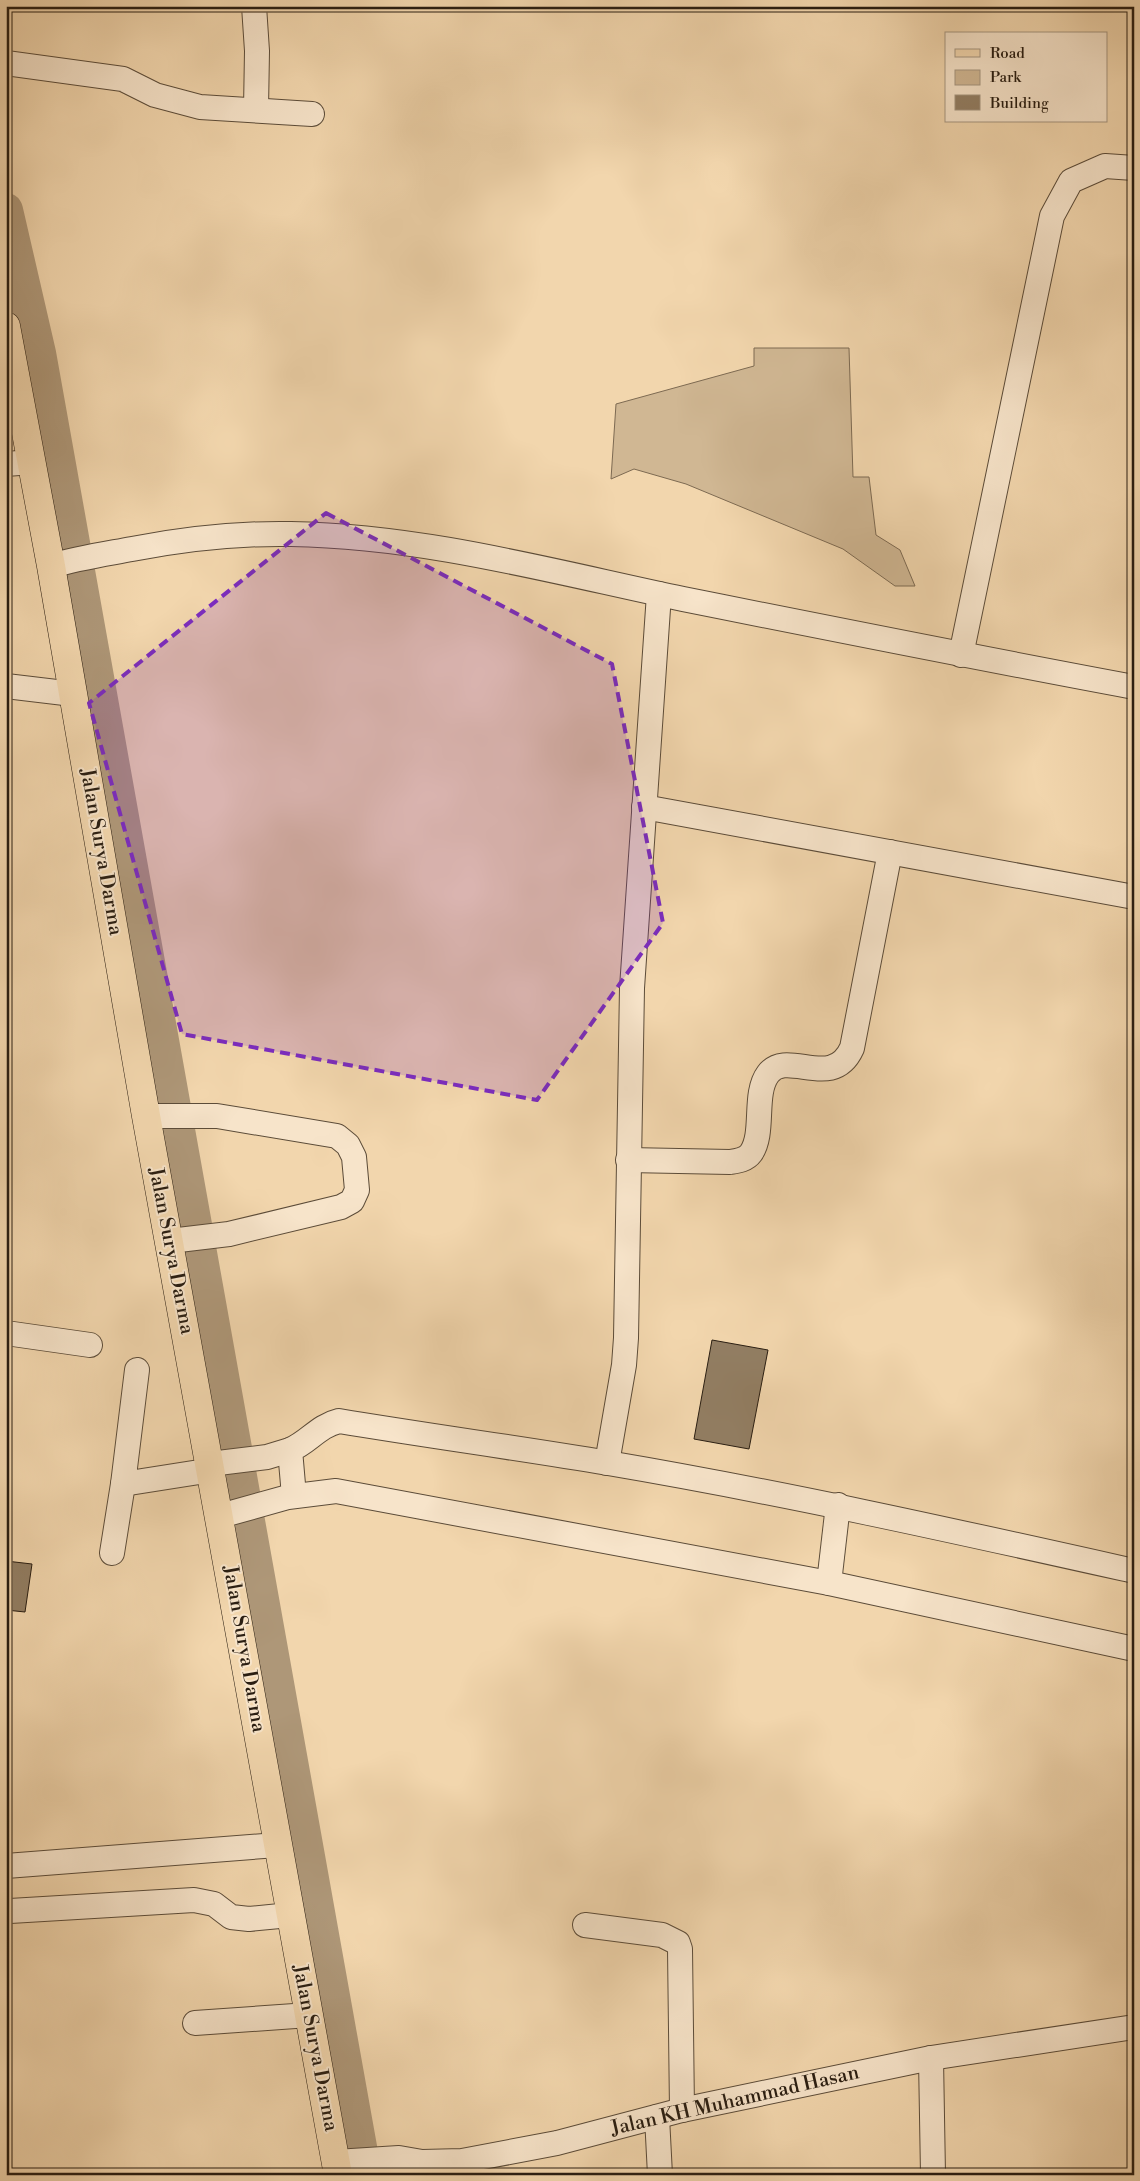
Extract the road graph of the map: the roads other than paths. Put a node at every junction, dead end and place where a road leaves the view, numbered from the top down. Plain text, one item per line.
1 (254, 6) edge
2 (6, 63) edge
3 (256, 110) junction
4 (312, 114) dead end
5 (1134, 168) edge
6 (6, 326) edge
7 (12, 388) edge
8 (19, 463) edge
9 (55, 565) junction
10 (659, 594) junction
11 (962, 655) junction
12 (6, 686) edge
13 (1134, 687) edge
14 (73, 694) junction
15 (644, 807) junction
16 (890, 852) junction
17 (1134, 897) edge
18 (151, 1116) junction
19 (628, 1160) junction
20 (176, 1240) junction
21 (6, 1333) edge
22 (90, 1345) dead end
23 (137, 1370) dead end
24 (290, 1450) junction
25 (608, 1463) junction
26 (217, 1465) junction
27 (123, 1484) junction
28 (291, 1497) junction
29 (838, 1505) junction
30 (228, 1514) junction
31 (112, 1553) dead end
32 (1134, 1571) edge
33 (829, 1583) junction
34 (1134, 1649) edge
35 (277, 1844) junction
36 (6, 1866) edge
37 (10, 1911) dead end
38 (290, 1915) junction
39 (585, 1925) dead end
40 (309, 2015) junction
41 (195, 2023) dead end
42 (1134, 2027) edge
43 (932, 2058) junction
44 (682, 2110) junction
45 (657, 2117) junction
46 (341, 2166) edge
47 (660, 2175) edge
48 (933, 2175) edge

1 - 3 street
2 - 3 street
3 - 4 street
5 - 11 street
6 - 7 main road, Jalan Surya Darma
7 - 8 main road, Jalan Surya Darma
8 - 9 main road, Jalan Surya Darma
9 - 10 street
9 - 14 main road, Jalan Surya Darma
10 - 11 street
10 - 15 street
11 - 13 street
12 - 14 street
14 - 18 main road, Jalan Surya Darma
15 - 16 street
15 - 19 street
16 - 17 street
16 - 19 street
18 - 20 main road, Jalan Surya Darma
18 - 20 street
19 - 25 street
20 - 26 main road, Jalan Surya Darma
21 - 22 street
23 - 27 street
24 - 25 street
24 - 26 street
24 - 28 street
25 - 29 street
26 - 27 street
26 - 30 main road, Jalan Surya Darma
27 - 31 street
28 - 30 street
28 - 33 street
29 - 32 street
29 - 33 street
30 - 35 main road, Jalan Surya Darma
33 - 34 street
35 - 36 street
35 - 38 main road, Jalan Surya Darma
37 - 38 street
38 - 40 main road, Jalan Surya Darma
39 - 44 street
40 - 41 street
40 - 46 main road, Jalan Surya Darma
42 - 43 street, Jalan KH Muhammad Hasan
43 - 44 street, Jalan KH Muhammad Hasan
43 - 48 street
44 - 45 street, Jalan KH Muhammad Hasan
45 - 46 street, Jalan KH Muhammad Hasan
45 - 47 street

